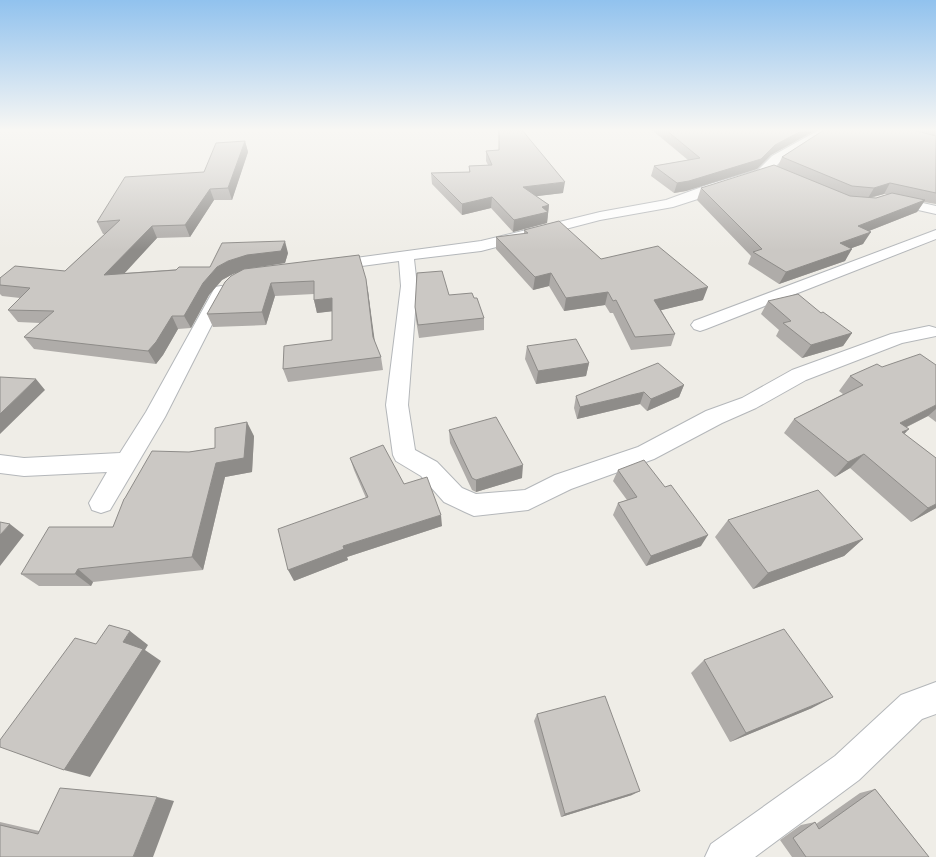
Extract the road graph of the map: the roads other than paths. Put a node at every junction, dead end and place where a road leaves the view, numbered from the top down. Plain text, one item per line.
1 (767, 170) edge
2 (770, 170) edge
3 (782, 175) edge
4 (877, 201) edge
5 (936, 210) edge
6 (933, 237) edge
7 (406, 256) junction
8 (319, 266) edge
9 (235, 278) edge
10 (700, 325) dead end
11 (929, 332) dead end
12 (126, 462) junction
13 (0, 464) edge
14 (101, 503) dead end
15 (936, 698) edge
16 (724, 857) edge

1 - 7 street
2 - 3 street
4 - 5 street
6 - 10 street
7 - 8 street
7 - 11 street
9 - 12 street
12 - 13 street
12 - 14 street
15 - 16 street

